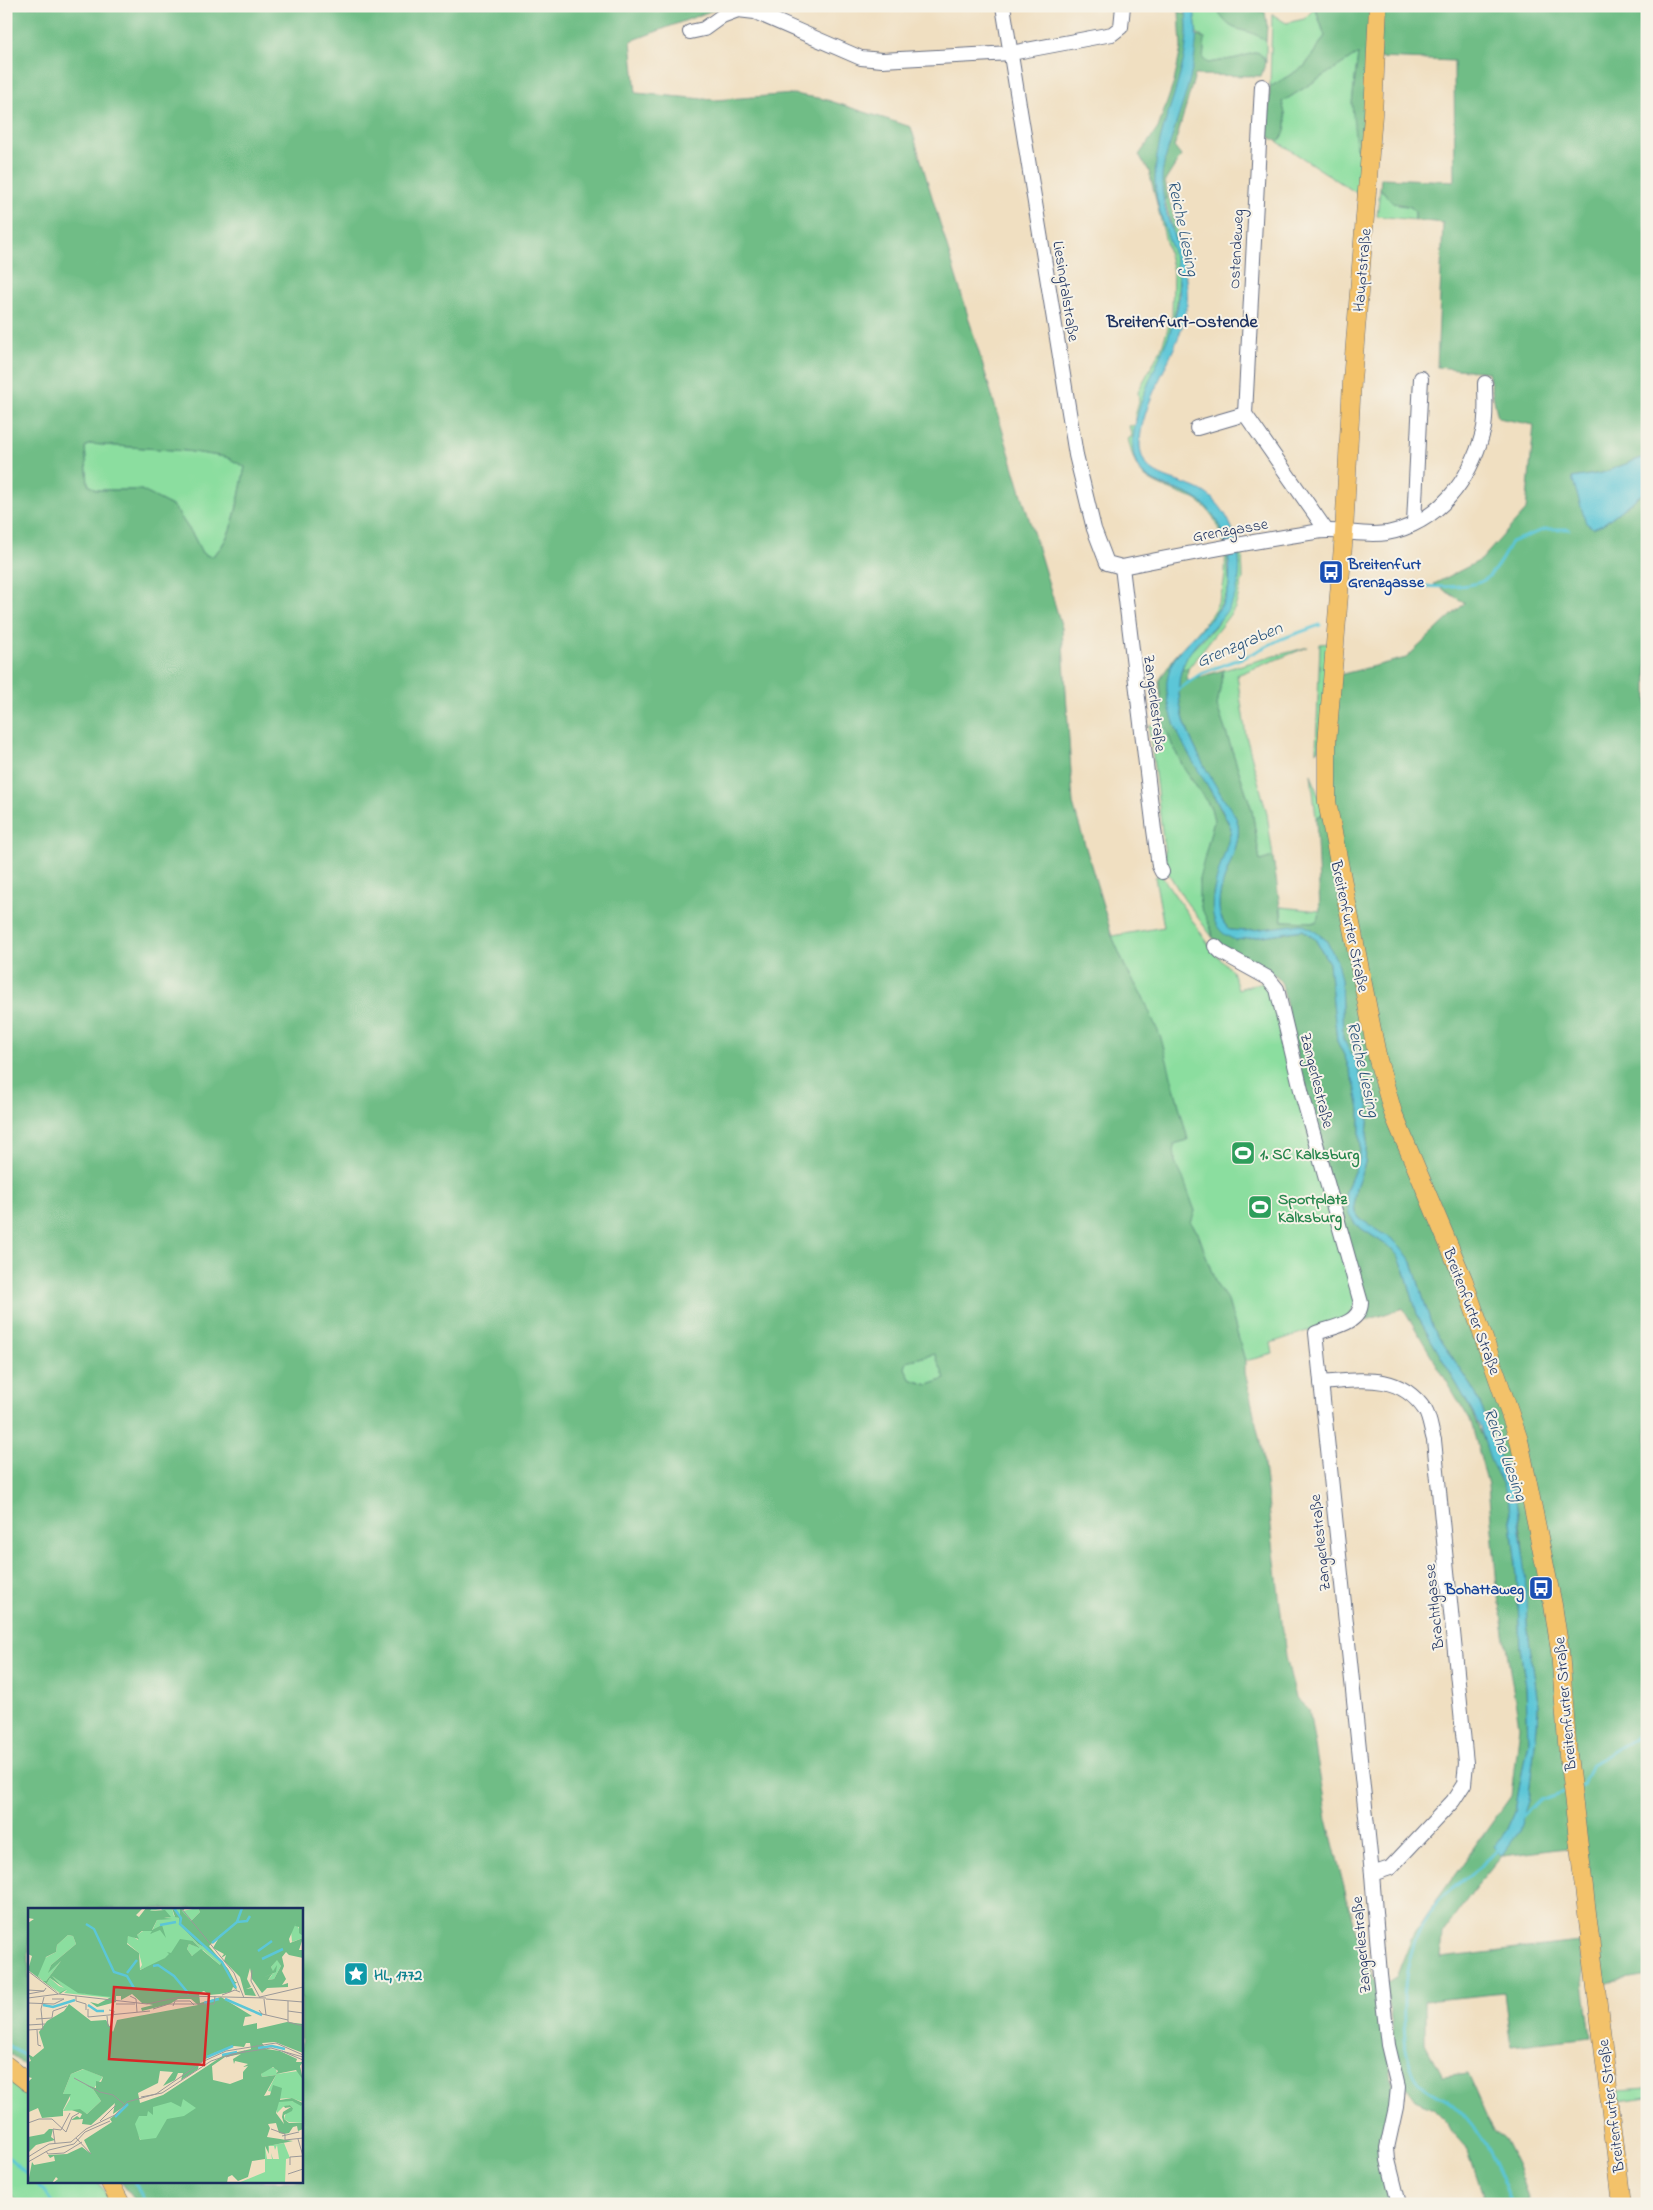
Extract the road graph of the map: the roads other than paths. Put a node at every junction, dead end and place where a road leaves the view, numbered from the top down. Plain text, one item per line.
1 (1003, 6) edge
2 (1123, 6) edge
3 (1378, 6) edge
4 (738, 8) edge
5 (690, 32) dead end
6 (1011, 52) junction
7 (1262, 86) dead end
8 (1421, 378) dead end
9 (1485, 383) dead end
10 (1244, 414) junction
11 (1197, 428) dead end
12 (1414, 523) junction
13 (1326, 530) junction
14 (1344, 534) junction
15 (1122, 567) junction
16 (1336, 636) joint
17 (1162, 872) dead end
18 (1215, 946) dead end
19 (1322, 1383) junction
20 (1372, 1874) junction
21 (6, 2065) edge
22 (28, 2082) edge
23 (110, 2182) edge
24 (121, 2204) edge
25 (1399, 2204) edge
26 (1622, 2204) edge

1 - 6 street, Liesingtalstraße
2 - 6 street
3 - 14 main road, Hauptstraße
4 - 5 street
4 - 6 street
6 - 15 street, Liesingtalstraße
7 - 10 street, Ostendeweg
8 - 12 street
9 - 12 street
10 - 11 street
10 - 13 street
12 - 14 street
13 - 14 street, Grenzgasse
13 - 15 street, Grenzgasse
14 - 16 main road, Hauptstraße
15 - 17 street, Zangerlestraße
16 - 26 main road, Breitenfurter Straße
18 - 19 street, Zangerlestraße
19 - 20 street, Zangerlestraße
19 - 20 street, Brachtlgasse
20 - 25 street, Zangerlestraße
21 - 22 main road
23 - 24 main road

